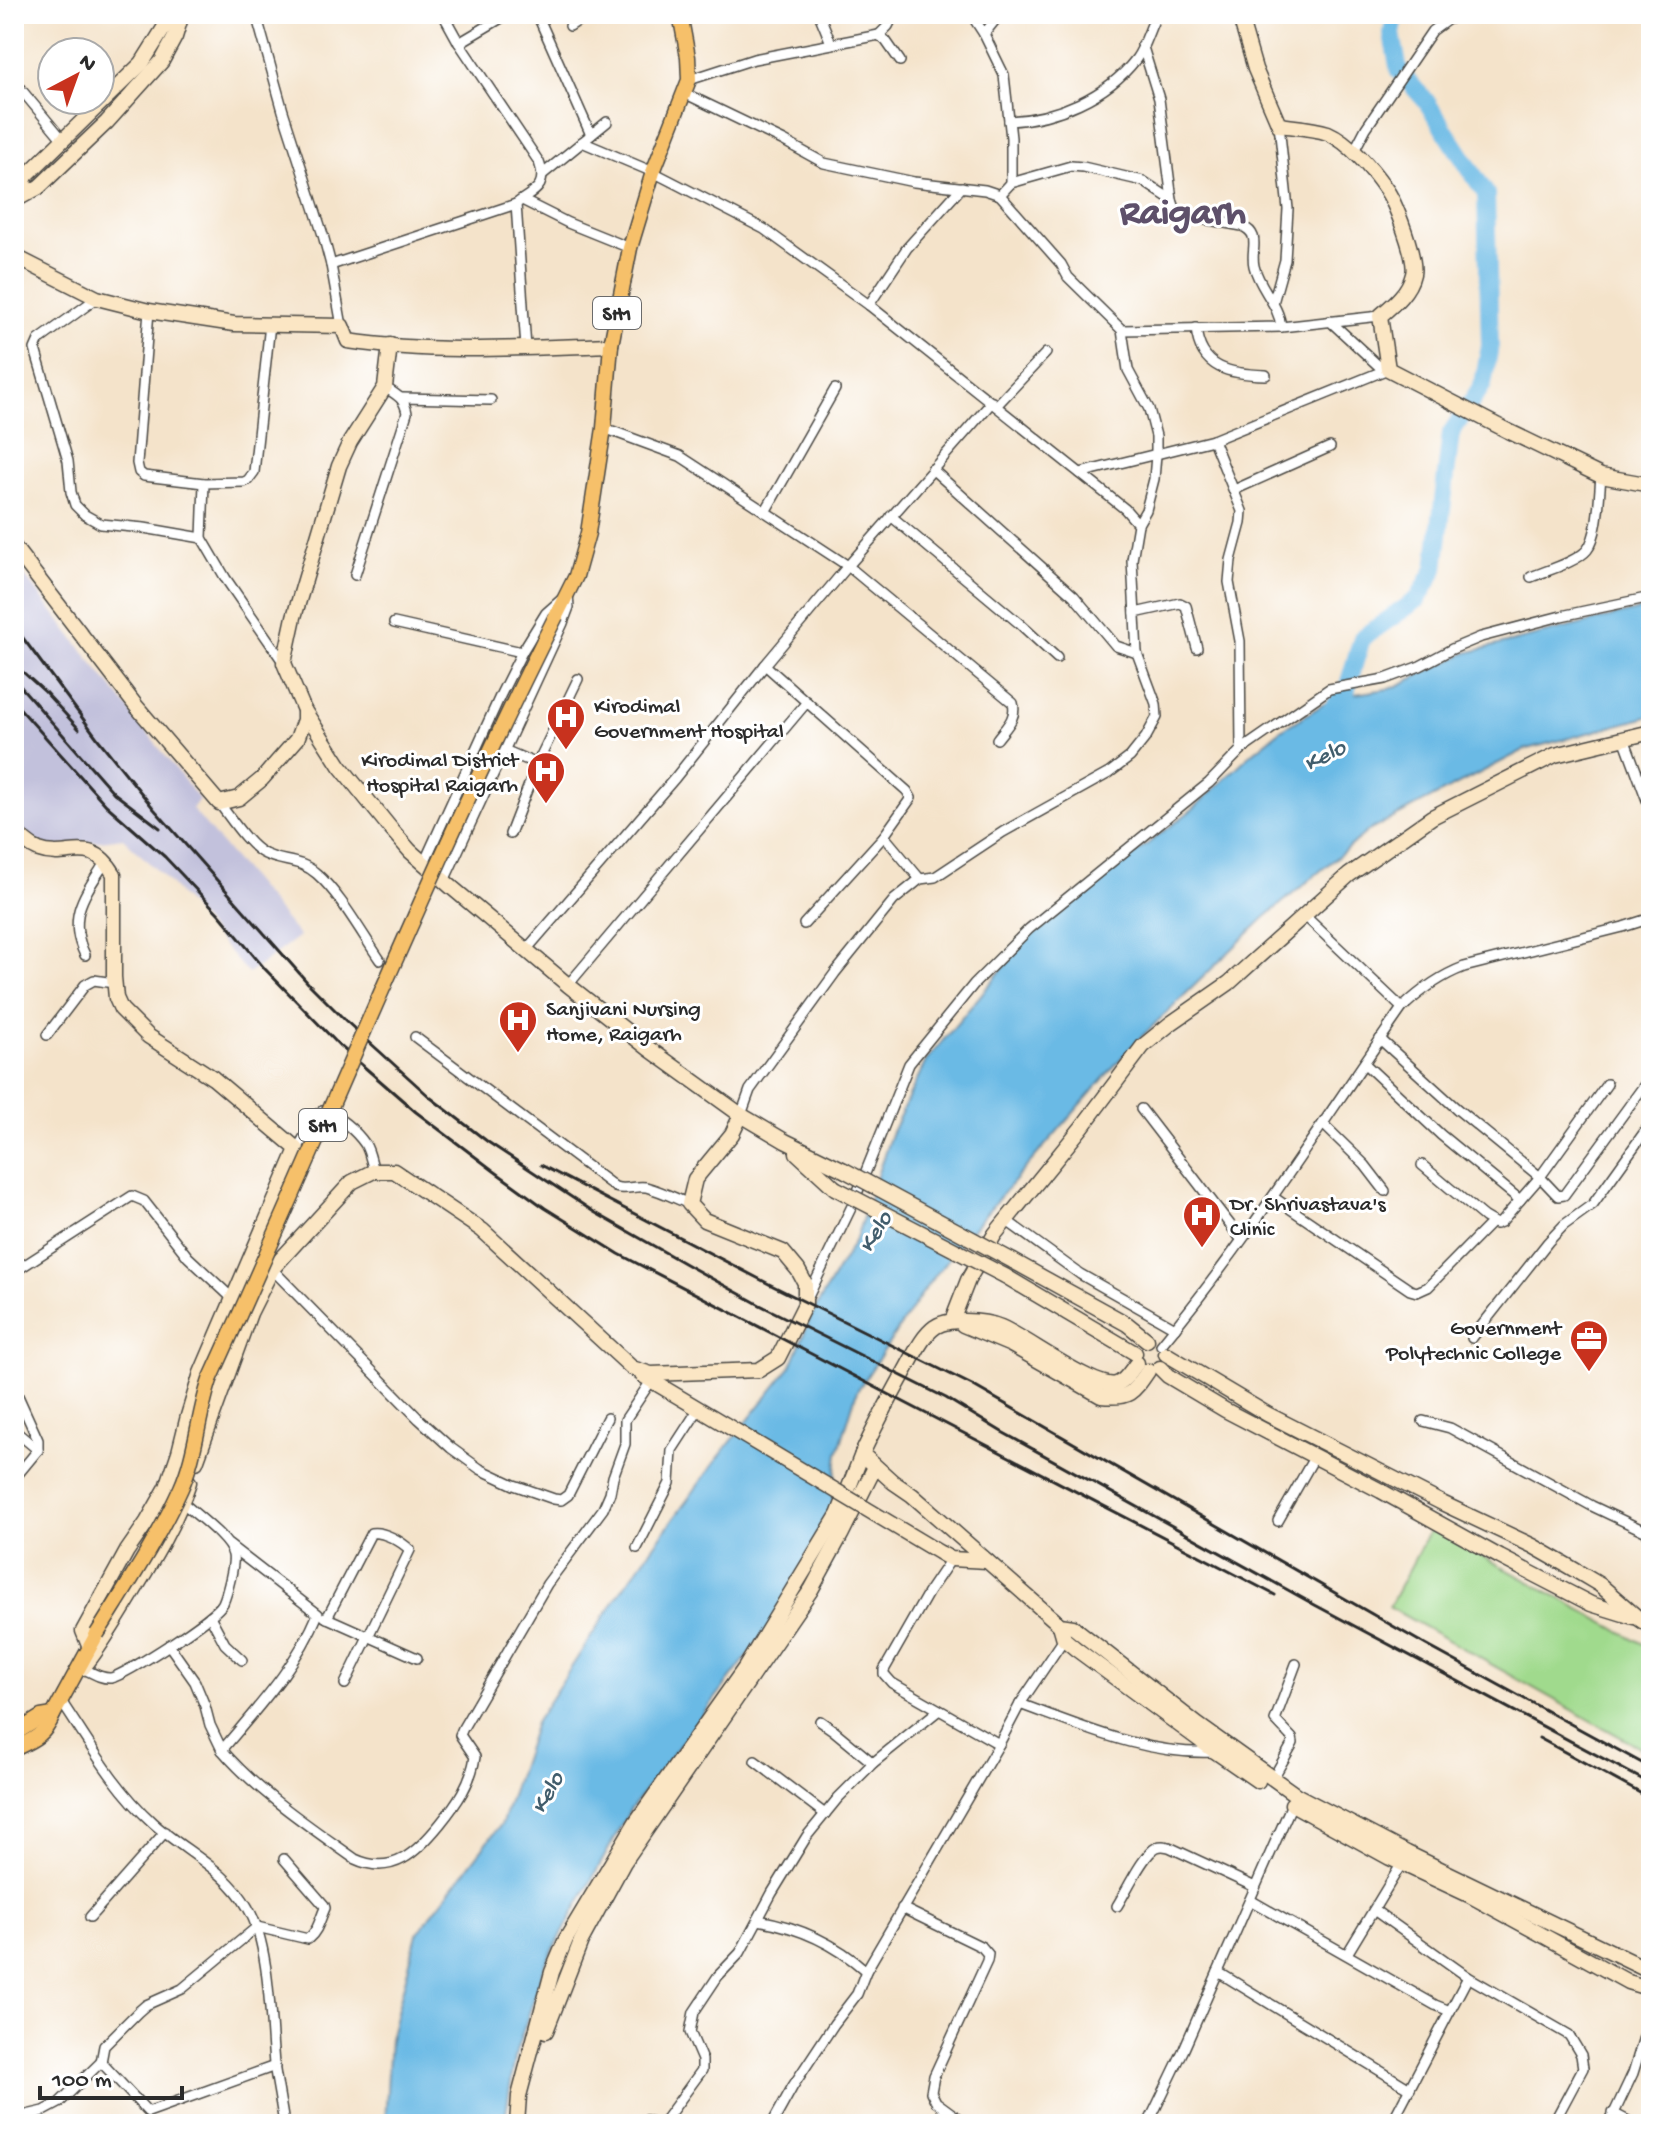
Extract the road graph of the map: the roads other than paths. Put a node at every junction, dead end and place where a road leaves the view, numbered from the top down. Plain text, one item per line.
1 (168, 14) edge
2 (182, 14) edge
3 (256, 14) edge
4 (443, 14) edge
5 (508, 14) edge
6 (537, 14) edge
7 (588, 14) edge
8 (680, 14) edge
9 (819, 14) edge
10 (894, 14) edge
11 (971, 14) edge
12 (1000, 14) edge
13 (1157, 14) edge
14 (1239, 14) edge
15 (1463, 14) edge
16 (1650, 14) edge
17 (570, 26) dead end
18 (1651, 32) edge
19 (984, 34) junction
20 (879, 35) junction
21 (459, 43) junction
22 (831, 43) junction
23 (1142, 44) junction
24 (900, 61) dead end
25 (14, 81) edge
26 (687, 87) junction
27 (116, 88) edge
28 (23, 93) junction
29 (14, 102) edge
30 (88, 116) edge
31 (101, 116) edge
32 (1009, 121) junction
33 (107, 122) junction
34 (607, 122) dead end
35 (1279, 125) junction
36 (586, 139) junction
37 (63, 140) junction
38 (1354, 151) junction
39 (653, 172) junction
40 (543, 174) junction
41 (1011, 183) junction
42 (962, 187) junction
43 (1000, 195) junction
44 (17, 200) edge
45 (1172, 200) junction
46 (519, 202) junction
47 (630, 248) junction
48 (14, 256) edge
49 (331, 265) junction
50 (97, 298) junction
51 (1273, 303) junction
52 (869, 305) junction
53 (149, 311) junction
54 (1380, 316) junction
55 (1330, 321) junction
56 (270, 324) junction
57 (342, 326) junction
58 (1281, 327) junction
59 (1196, 328) junction
60 (1122, 330) junction
61 (390, 345) junction
62 (611, 345) junction
63 (526, 348) junction
64 (1046, 353) dead end
65 (1386, 370) junction
66 (1266, 375) dead end
67 (385, 387) junction
68 (835, 389) dead end
69 (402, 398) junction
70 (491, 400) dead end
71 (994, 404) junction
72 (604, 428) junction
73 (1213, 440) junction
74 (1330, 447) dead end
75 (1156, 455) junction
76 (932, 469) junction
77 (1080, 473) junction
78 (1601, 476) junction
79 (204, 483) junction
80 (1651, 485) edge
81 (1234, 490) junction
82 (765, 512) junction
83 (891, 516) junction
84 (1138, 524) junction
85 (202, 538) junction
86 (14, 547) edge
87 (848, 566) junction
88 (355, 575) dead end
89 (1531, 577) dead end
90 (568, 594) junction
91 (1651, 597) edge
92 (1135, 613) junction
93 (394, 623) dead end
94 (1197, 648) dead end
95 (522, 652) junction
96 (1137, 653) junction
97 (1057, 658) dead end
98 (284, 663) junction
99 (765, 665) junction
100 (578, 679) dead end
101 (807, 702) junction
102 (304, 710) junction
103 (1651, 732) edge
104 (1624, 738) junction
105 (997, 739) dead end
106 (504, 750) junction
107 (1241, 750) junction
108 (537, 764) junction
109 (219, 803) junction
110 (1651, 811) edge
111 (14, 829) edge
112 (510, 834) dead end
113 (884, 836) junction
114 (106, 861) junction
115 (424, 863) junction
116 (920, 879) junction
117 (444, 881) junction
118 (1305, 916) junction
119 (1651, 918) edge
120 (804, 924) dead end
121 (526, 950) junction
122 (85, 955) dead end
123 (380, 960) dead end
124 (114, 983) junction
125 (568, 985) junction
126 (1402, 1008) junction
127 (47, 1035) dead end
128 (415, 1037) dead end
129 (1380, 1039) junction
130 (1365, 1064) junction
131 (1646, 1083) dead end
132 (1607, 1084) dead end
133 (1141, 1109) dead end
134 (741, 1115) junction
135 (1651, 1123) edge
136 (1323, 1124) junction
137 (785, 1141) junction
138 (297, 1149) junction
139 (1422, 1165) dead end
140 (374, 1171) junction
141 (1540, 1177) junction
142 (1385, 1191) dead end
143 (1273, 1197) junction
144 (1520, 1200) junction
145 (689, 1204) junction
146 (1007, 1221) junction
147 (1492, 1222) junction
148 (1241, 1239) junction
149 (272, 1269) junction
150 (14, 1272) edge
151 (233, 1299) junction
152 (805, 1304) junction
153 (952, 1321) junction
154 (1175, 1328) junction
155 (1472, 1338) dead end
156 (1151, 1356) junction
157 (632, 1368) junction
158 (651, 1381) junction
159 (14, 1387) edge
160 (698, 1410) junction
161 (607, 1418) dead end
162 (1423, 1421) dead end
163 (14, 1430) edge
164 (38, 1450) junction
165 (862, 1454) junction
166 (1315, 1456) junction
167 (875, 1467) junction
168 (14, 1479) edge
169 (182, 1502) junction
170 (1278, 1521) dead end
171 (1651, 1534) edge
172 (229, 1545) junction
173 (637, 1548) dead end
174 (946, 1556) junction
175 (987, 1561) junction
176 (210, 1616) junction
177 (323, 1616) junction
178 (1647, 1622) edge
179 (1062, 1632) junction
180 (369, 1636) junction
181 (169, 1645) junction
182 (90, 1648) junction
183 (417, 1658) dead end
184 (242, 1660) dead end
185 (1296, 1664) dead end
186 (78, 1672) junction
187 (345, 1684) dead end
188 (1020, 1704) junction
189 (57, 1708) junction
190 (939, 1710) junction
191 (820, 1721) dead end
192 (14, 1734) edge
193 (999, 1744) junction
194 (14, 1749) edge
195 (222, 1750) junction
196 (1216, 1752) junction
197 (755, 1761) dead end
198 (873, 1763) junction
199 (1272, 1780) junction
200 (1292, 1804) junction
201 (825, 1814) junction
202 (165, 1832) junction
203 (284, 1859) dead end
204 (1402, 1863) junction
205 (1255, 1887) junction
206 (1250, 1900) junction
207 (1117, 1906) dead end
208 (902, 1908) junction
209 (1374, 1910) junction
210 (90, 1917) dead end
211 (758, 1920) junction
212 (257, 1927) junction
213 (1347, 1954) junction
214 (866, 1971) junction
215 (1651, 1971) edge
216 (1218, 1972) junction
217 (1468, 1977) junction
218 (1651, 1989) edge
219 (1450, 2011) junction
220 (1651, 2014) edge
221 (101, 2062) junction
222 (275, 2066) junction
223 (1410, 2089) junction
224 (1613, 2113) junction
225 (146, 2117) edge
226 (14, 2118) edge
227 (284, 2124) edge
228 (517, 2124) edge
229 (526, 2124) edge
230 (641, 2124) edge
231 (658, 2124) edge
232 (772, 2124) edge
233 (966, 2124) edge
234 (1148, 2124) edge
235 (1391, 2124) edge
236 (1553, 2124) edge
237 (1609, 2124) edge
238 (1634, 2124) edge

1 - 27 street
2 - 33 street
3 - 49 street
4 - 21 street
5 - 21 street
6 - 36 street
7 - 17 street
8 - 26 main road, SH1
9 - 22 street
10 - 20 street
11 - 19 street
12 - 19 street
13 - 23 street
14 - 35 street
15 - 38 street
16 - 18 street
19 - 32 street
20 - 22 street
20 - 24 street
21 - 40 street
22 - 26 street
23 - 32 street
23 - 45 street
25 - 28 street
26 - 39 main road, SH1
26 - 42 street
28 - 29 street
28 - 37 street
30 - 37 street
31 - 33 street
32 - 41 street
33 - 44 street
34 - 36 street
35 - 38 street
35 - 51 street
36 - 39 street
36 - 40 street
37 - 44 street
38 - 54 street
39 - 47 main road, SH1
39 - 52 street
40 - 46 street
41 - 43 street
41 - 45 street
42 - 43 street
42 - 52 street
43 - 60 street
45 - 51 street
46 - 47 street
46 - 49 street
46 - 63 street
47 - 62 main road, SH1
48 - 50 street
49 - 57 street
50 - 53 street
50 - 85 street
51 - 58 street
52 - 71 street
53 - 56 street
53 - 79 street
54 - 55 street
54 - 65 street
55 - 58 street
55 - 65 street
56 - 57 street
56 - 79 street
57 - 61 street
58 - 59 street
59 - 60 street
59 - 66 street
60 - 75 street
61 - 63 street
61 - 67 street
62 - 63 street
62 - 72 main road, SH1
64 - 71 street
65 - 73 street
65 - 78 street
67 - 69 street
67 - 98 street
68 - 82 street
69 - 70 street
69 - 88 street
71 - 76 street
71 - 77 street
72 - 82 street
72 - 90 main road, SH1
73 - 75 street
73 - 81 street
74 - 81 street
75 - 77 street
75 - 84 street
76 - 83 street
76 - 96 street
77 - 84 street
78 - 80 street
78 - 89 street
79 - 85 street
81 - 107 street
82 - 87 street
83 - 87 street
83 - 97 street
84 - 92 street
85 - 98 street
86 - 109 street
87 - 99 street
87 - 105 street
90 - 95 street
90 - 106 street
90 - 182 main road, SH1, bridge
91 - 107 street
92 - 94 street
92 - 96 street
93 - 95 street
95 - 115 street
96 - 116 street
98 - 102 street
99 - 101 street
99 - 121 street
100 - 108 street
101 - 113 street
101 - 125 street
102 - 109 street
102 - 115 street
103 - 104 street
104 - 110 street
104 - 118 street
106 - 108 street
106 - 117 street
107 - 152 street
108 - 112 street
109 - 123 street
111 - 114 street
113 - 116 street
113 - 120 street
114 - 122 street
114 - 124 street
115 - 117 street
116 - 134 street
117 - 121 street
118 - 126 street
118 - 146 street
119 - 126 street
121 - 125 street
124 - 127 street
124 - 138 street
125 - 134 street
126 - 129 street
128 - 145 street
129 - 130 street
129 - 141 street
130 - 136 street
130 - 144 street
131 - 141 street
132 - 141 street
133 - 148 street
134 - 137 street
134 - 145 street
135 - 155 street
136 - 142 street
136 - 143 street
137 - 156 street, bridge
137 - 156 street, bridge
138 - 140 street
138 - 151 street
139 - 147 street
140 - 149 street
140 - 157 street
141 - 144 street
143 - 147 street
143 - 148 street
144 - 147 street
145 - 152 street
146 - 153 street
146 - 154 street
148 - 154 street
149 - 161 street
149 - 169 street
150 - 151 street
151 - 182 street
152 - 157 street
153 - 156 street
153 - 165 street
154 - 156 street
156 - 166 street
156 - 178 street
157 - 158 street
158 - 160 street
158 - 195 street
159 - 164 street
160 - 173 street
160 - 174 street, bridge
162 - 171 street
163 - 164 street
164 - 168 street
165 - 167 street
165 - 228 street
166 - 170 street
166 - 178 street
167 - 175 street
167 - 229 street
169 - 172 street
169 - 186 street
172 - 176 street
172 - 177 street
174 - 175 street
174 - 190 street
175 - 179 street
176 - 181 street
176 - 184 street
177 - 180 street
177 - 180 street
177 - 195 street
179 - 188 street
179 - 196 street
179 - 199 street
180 - 183 street
180 - 187 street
181 - 186 street
181 - 195 street
182 - 186 main road, SH1
185 - 199 street
186 - 189 main road, SH1
188 - 193 street
188 - 196 street
189 - 192 main road
189 - 194 main road, SH1
189 - 202 street
190 - 193 street
190 - 198 street
191 - 198 street
193 - 208 street
196 - 200 street
197 - 201 street
198 - 201 street
199 - 215 street
200 - 204 street
200 - 205 street
201 - 211 street
202 - 210 street
202 - 212 street
203 - 212 street
204 - 209 street
204 - 218 street
205 - 206 street
205 - 207 street
206 - 213 street
206 - 216 street
208 - 214 street
208 - 233 street
209 - 213 street
209 - 217 street
211 - 214 street
211 - 231 street
212 - 221 street
212 - 222 street
213 - 219 street
214 - 232 street
216 - 223 street
216 - 234 street
217 - 219 street
217 - 236 street
219 - 223 street
220 - 224 street
221 - 225 street
221 - 226 street
222 - 225 street
222 - 227 street
223 - 235 street
224 - 237 street
224 - 238 street
230 - 231 street

